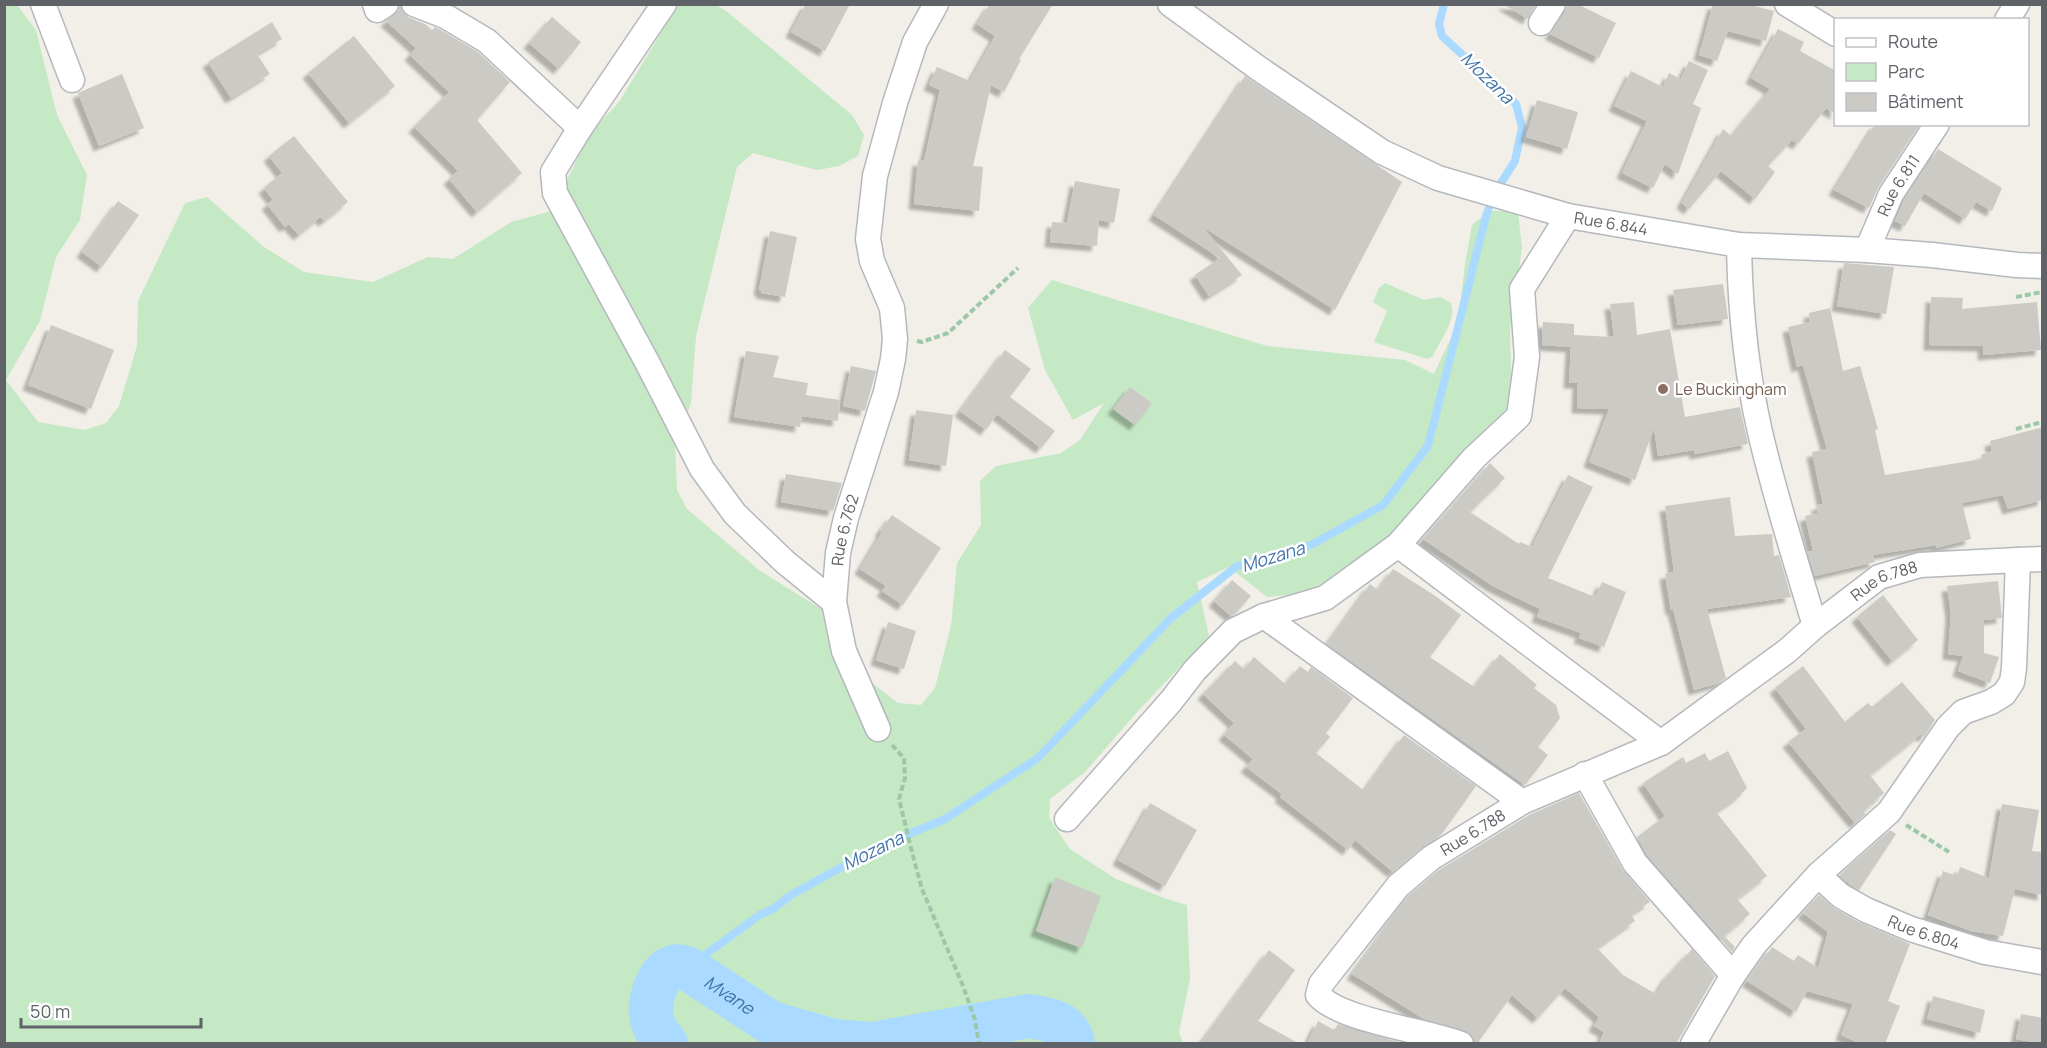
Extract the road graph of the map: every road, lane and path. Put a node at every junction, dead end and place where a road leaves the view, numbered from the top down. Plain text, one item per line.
1 (43, 4) edge
2 (375, 4) edge
3 (386, 4) edge
4 (414, 4) edge
5 (664, 4) edge
6 (936, 4) edge
7 (1170, 4) edge
8 (1787, 4) edge
9 (2017, 4) edge
10 (2008, 18) edge
11 (1834, 33) edge
12 (72, 80) dead end
13 (1936, 126) edge
14 (580, 128) junction
15 (1568, 216) junction
16 (1739, 245) junction
17 (1867, 250) junction
18 (2043, 266) edge
19 (1018, 268) dead end
20 (2043, 292) edge
21 (2016, 297) dead end
22 (895, 339) junction
23 (2043, 422) edge
24 (2016, 429) dead end
25 (1398, 544) junction
26 (2043, 559) edge
27 (2018, 560) junction
28 (834, 602) junction
29 (1264, 616) junction
30 (1815, 626) junction
31 (878, 729) joint
32 (1661, 743) junction
33 (1585, 774) junction
34 (1522, 802) junction
35 (1889, 812) junction
36 (1067, 819) dead end
37 (1949, 852) dead end
38 (1818, 875) junction
39 (2043, 962) edge
40 (1732, 975) junction
41 (979, 1044) edge
42 (1461, 1044) edge
43 (1693, 1044) edge

1 - 12 street
2 - 3 street
4 - 14 street
5 - 14 street
6 - 22 street, Rue 6.762
7 - 15 street
8 - 11 street
9 - 10 street
13 - 17 street, Rue 6.811
14 - 28 street
15 - 16 street, Rue 6.844
15 - 25 street, Rue 6.844
16 - 17 street, Rue 6.844
16 - 30 street
17 - 18 street, Rue 6.844
19 - 22 path
20 - 21 path
22 - 28 street, Rue 6.762
23 - 24 path
25 - 29 street, Rue 6.844
25 - 32 street
26 - 27 street, Rue 6.788
27 - 30 street, Rue 6.788
27 - 35 street
28 - 31 street, Rue 6.762
29 - 34 street
29 - 36 street, Rue 6.844
30 - 32 street, Rue 6.788
31 - 41 path
32 - 33 street, Rue 6.788
33 - 34 street, Rue 6.788
33 - 40 street
34 - 42 street, Rue 6.788
35 - 37 path
35 - 38 street
38 - 39 street, Rue 6.804
38 - 40 street
40 - 43 street

